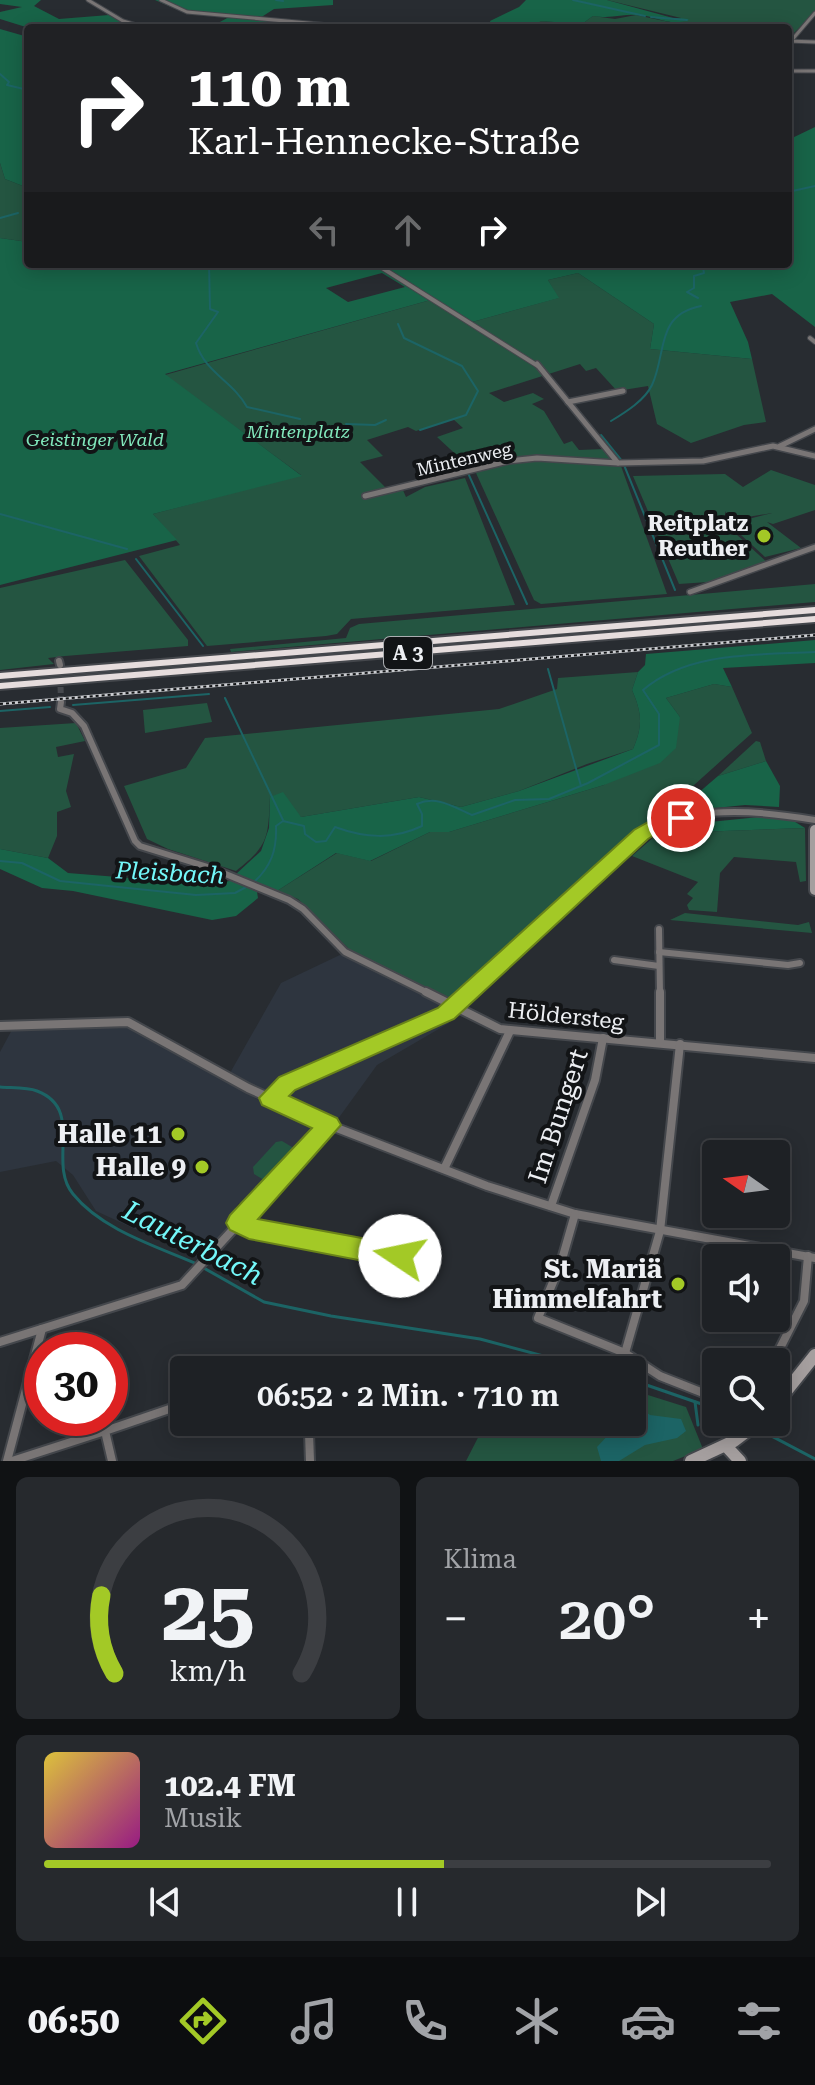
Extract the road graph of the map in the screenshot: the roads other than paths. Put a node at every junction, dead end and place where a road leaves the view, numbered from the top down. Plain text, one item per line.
1 (88, 0) edge
2 (161, 0) edge
3 (815, 13) edge
4 (133, 24) edge
5 (318, 24) edge
6 (792, 39) edge
7 (792, 41) edge
8 (815, 42) edge
9 (792, 71) edge
10 (815, 71) edge
11 (383, 268) edge
12 (623, 391) dead end
13 (568, 402) junction
14 (815, 429) edge
15 (780, 446) junction
16 (815, 456) edge
17 (618, 463) junction
18 (365, 496) dead end
19 (815, 547) edge
20 (690, 592) dead end
21 (815, 610) edge
22 (815, 619) edge
23 (0, 676) edge
24 (0, 686) edge
25 (60, 705) tunnel mouth
26 (815, 820) edge
27 (815, 830) edge
28 (815, 890) edge
29 (659, 929) dead end
30 (659, 952) junction
31 (614, 960) dead end
32 (800, 963) dead end
33 (659, 966) junction
34 (453, 1007) junction
35 (0, 1026) edge
36 (510, 1031) junction
37 (603, 1038) junction
38 (660, 1043) junction
39 (680, 1044) junction
40 (815, 1058) edge
41 (271, 1098) junction
42 (329, 1125) junction
43 (444, 1169) junction
44 (551, 1206) junction
45 (575, 1214) junction
46 (239, 1223) junction
47 (660, 1231) junction
48 (812, 1257) edge
49 (430, 1262) dead end
50 (42, 1329) junction
51 (0, 1342) edge
52 (781, 1348) edge
53 (625, 1353) junction
54 (815, 1355) edge
55 (790, 1386) edge
56 (702, 1392) edge
57 (170, 1409) edge
58 (128, 1423) edge
59 (89, 1436) edge
60 (106, 1436) edge
61 (309, 1436) edge
62 (740, 1436) edge
63 (726, 1446) junction
64 (10, 1461) edge
65 (112, 1461) edge
66 (310, 1461) edge
67 (691, 1461) edge
68 (740, 1461) edge

1 - 4 street
2 - 5 street
3 - 6 street
7 - 8 street
9 - 10 street
11 - 13 street
12 - 13 street
13 - 17 street
14 - 15 street
15 - 16 street
15 - 17 street, Mintenweg
17 - 18 street, Mintenweg
19 - 20 street
21 - 23 highway, A 3
22 - 24 highway, A 3
25 - 34 street, Höldersteg
26 - 34 street
27 - 28 main road
29 - 30 street
30 - 32 street
30 - 33 street
31 - 33 street
33 - 38 street
34 - 36 street, Höldersteg
34 - 41 street
35 - 41 street
36 - 37 street, Höldersteg
36 - 43 street
37 - 38 street, Höldersteg
37 - 44 street, Im Bungert
38 - 39 street, Höldersteg
39 - 40 street, Höldersteg
39 - 47 street
41 - 42 street
42 - 43 street
42 - 46 street
43 - 44 street
44 - 45 street
45 - 47 street
45 - 53 street
46 - 49 street
46 - 50 street
47 - 48 street
47 - 53 street
48 - 52 street
50 - 51 street
50 - 64 street
53 - 56 street
54 - 55 main road
57 - 58 street
59 - 64 street
60 - 65 street
61 - 66 street
62 - 63 main road
63 - 67 main road
63 - 68 main road

